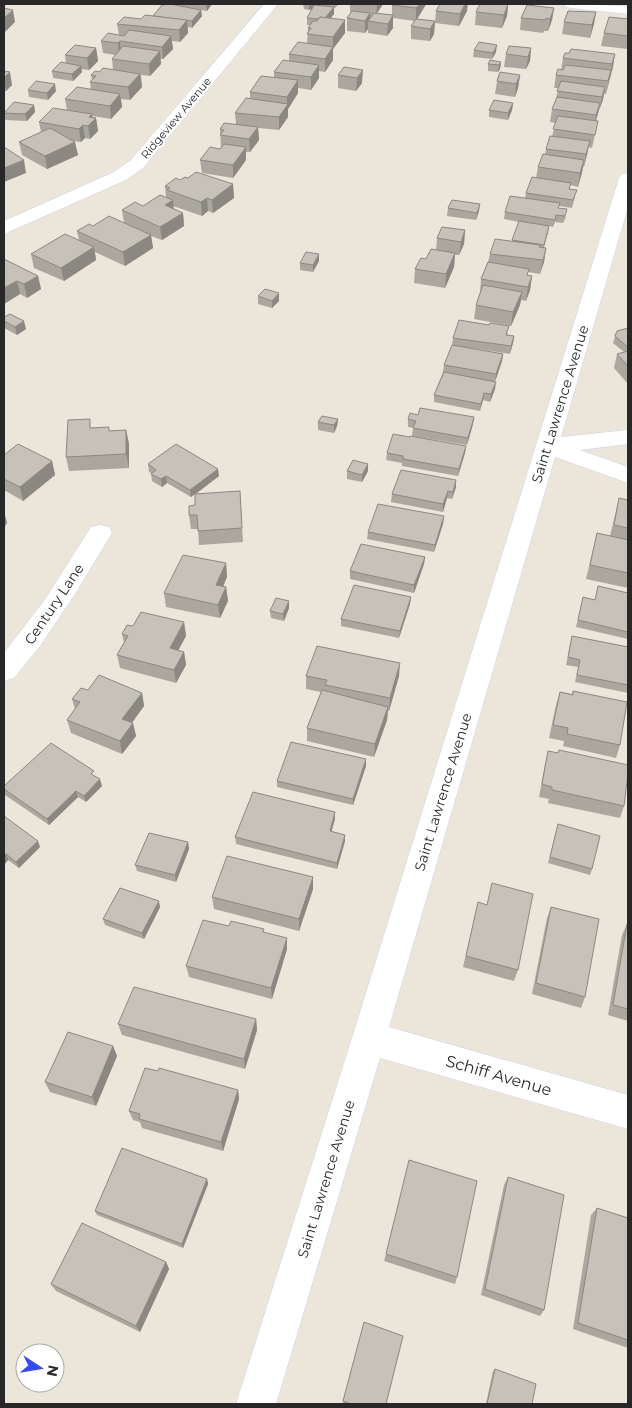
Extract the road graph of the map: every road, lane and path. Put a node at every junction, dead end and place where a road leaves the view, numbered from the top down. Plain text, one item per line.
1 (271, 4) edge
2 (571, 4) edge
3 (628, 10) edge
4 (628, 178) edge
5 (4, 228) edge
6 (628, 436) edge
7 (547, 446) junction
8 (628, 475) edge
9 (100, 534) dead end
10 (4, 671) edge
11 (369, 1038) junction
12 (628, 1112) edge
13 (256, 1404) edge

1 - 5 street, Ridgeview Avenue
2 - 3 street
4 - 7 street, Saint Lawrence Avenue
6 - 7 street
7 - 8 street
7 - 11 street, Saint Lawrence Avenue
9 - 10 street, Century Lane
11 - 12 street, Schiff Avenue
11 - 13 street, Saint Lawrence Avenue

